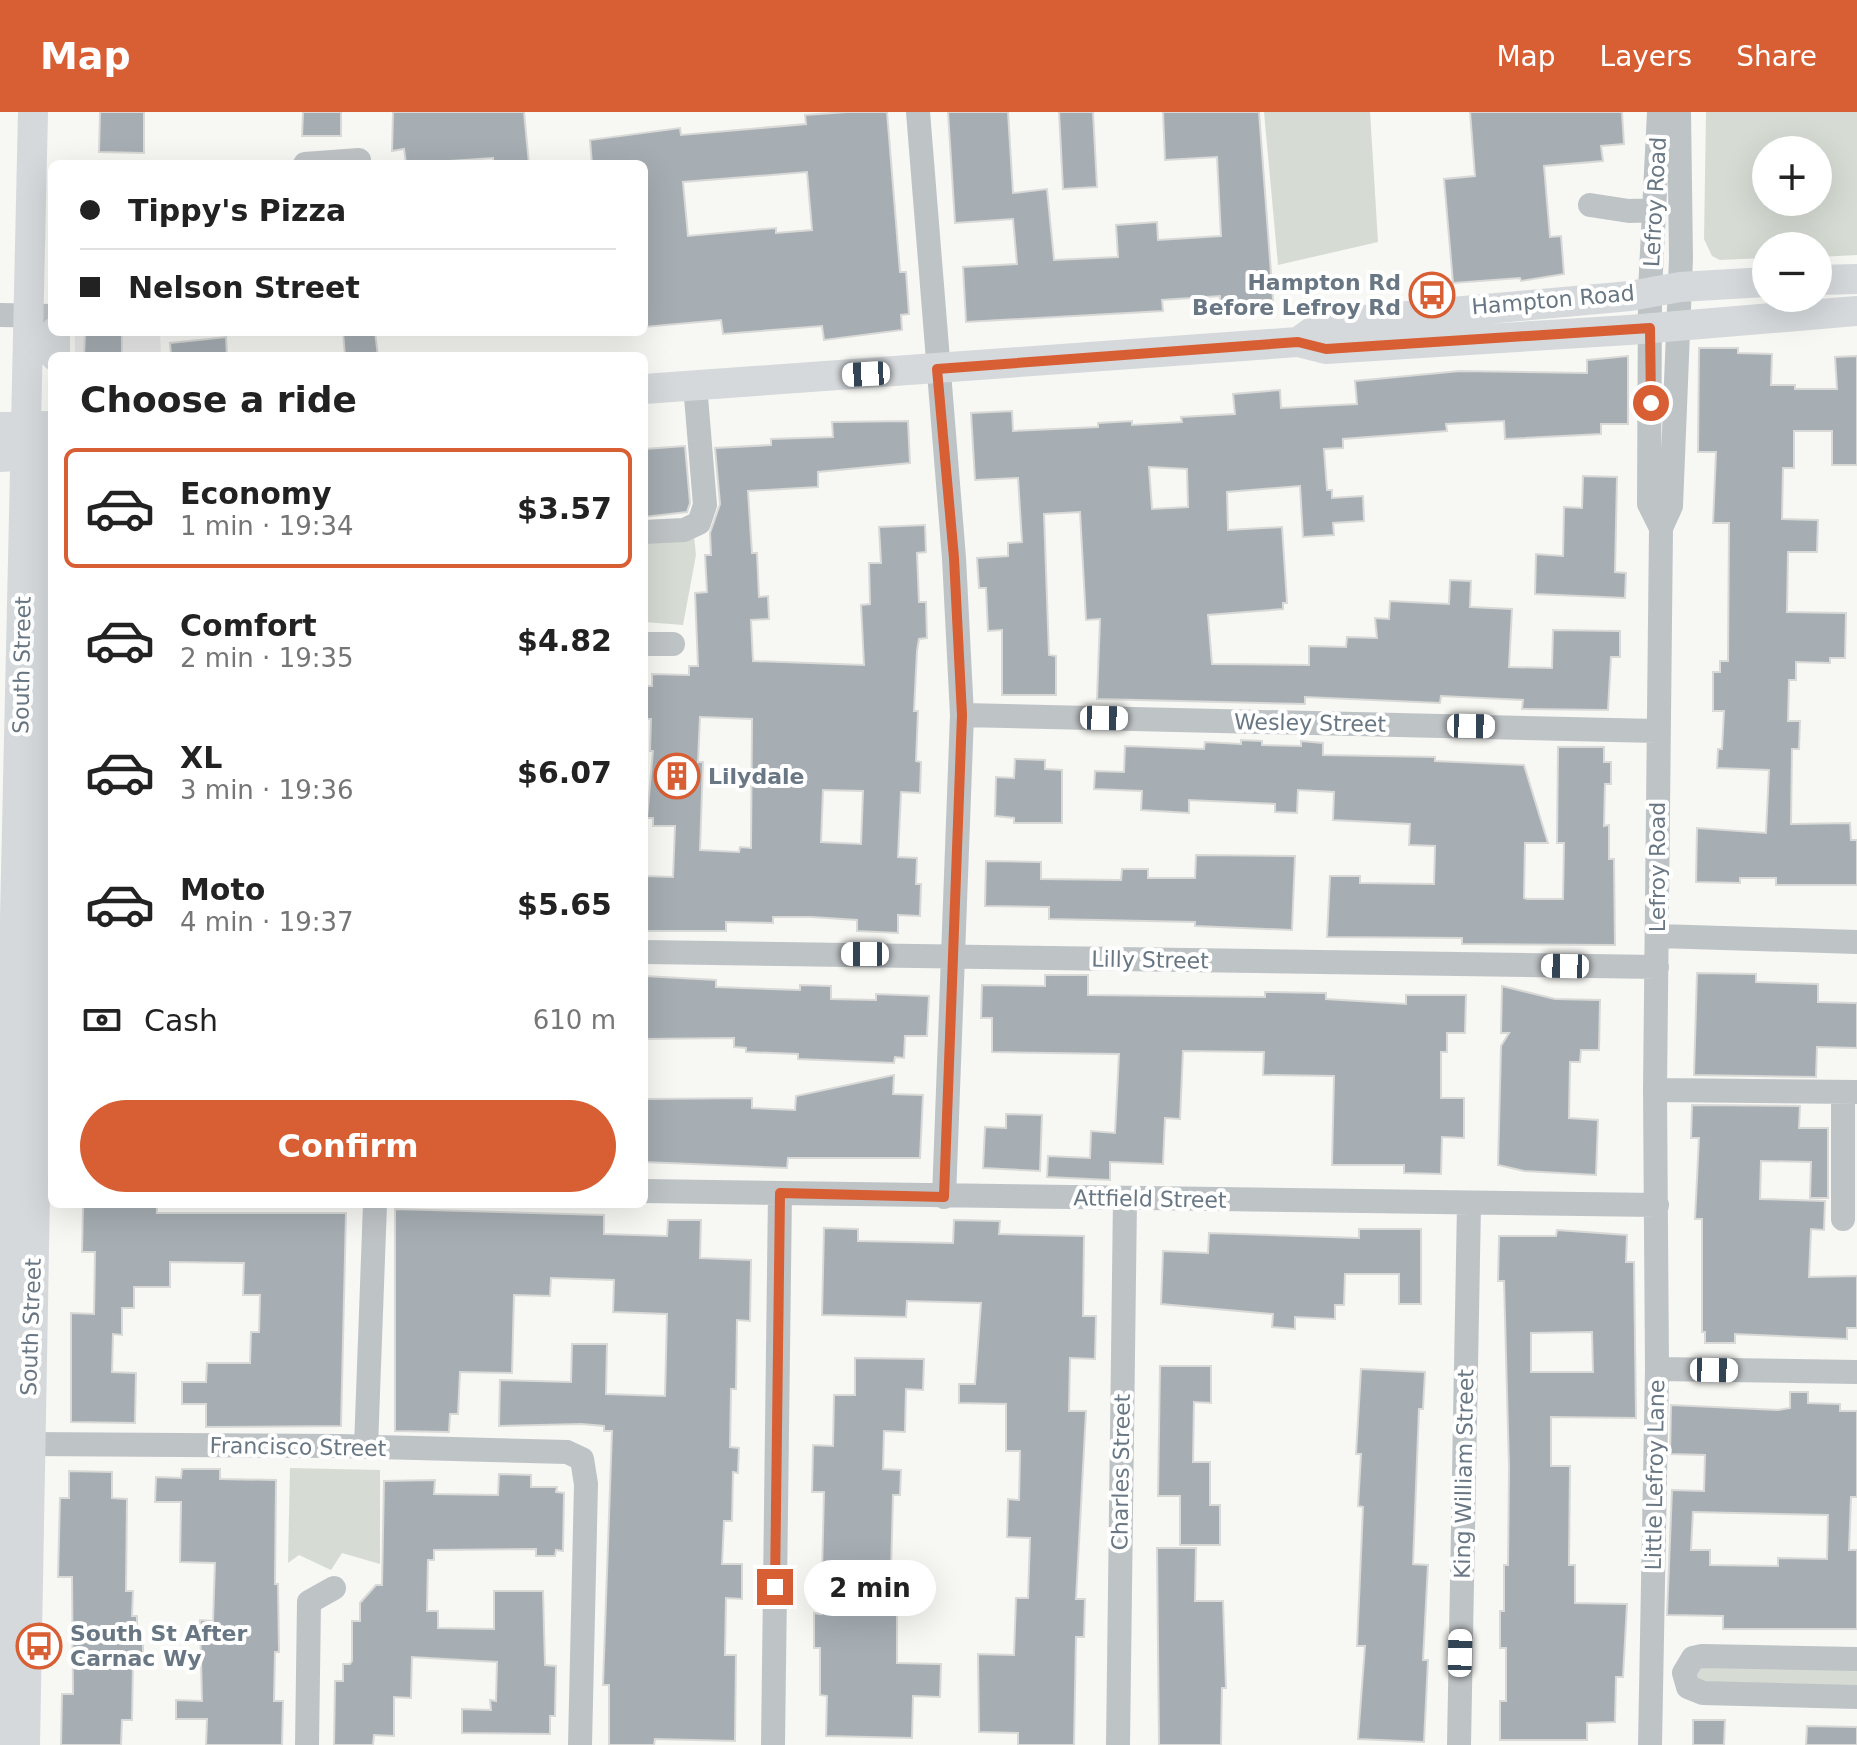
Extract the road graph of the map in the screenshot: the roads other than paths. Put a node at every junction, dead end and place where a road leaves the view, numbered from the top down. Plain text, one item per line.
1 (33, 112) edge
2 (53, 112) edge
3 (918, 112) edge
4 (1659, 112) edge
5 (1679, 112) edge
6 (46, 174) edge
7 (1590, 205) dead end
8 (1655, 210) junction
9 (1857, 279) edge
10 (1832, 280) edge
11 (1752, 283) edge
12 (1680, 287) junction
13 (1650, 291) junction
14 (1857, 311) edge
15 (27, 315) edge
16 (1664, 326) junction
17 (1298, 342) junction
18 (937, 369) junction
19 (695, 385) junction
20 (648, 389) edge
21 (26, 441) edge
22 (648, 532) edge
23 (48, 593) edge
24 (648, 644) edge
25 (673, 644) dead end
26 (962, 715) junction
27 (1657, 731) junction
28 (1658, 936) junction
29 (36, 938) edge
30 (1857, 942) edge
31 (648, 952) edge
32 (953, 955) junction
33 (1657, 967) junction
34 (1655, 1090) junction
35 (1850, 1092) edge
36 (24, 1179) edge
37 (648, 1191) edge
38 (780, 1193) junction
39 (944, 1197) junction
40 (1125, 1199) junction
41 (1469, 1204) junction
42 (1657, 1205) junction
43 (375, 1208) edge
44 (1843, 1219) dead end
45 (12, 1365) edge
46 (1657, 1369) junction
47 (1857, 1372) edge
48 (28, 1444) junction
49 (366, 1447) junction
50 (2, 1568) edge
51 (334, 1588) dead end
52 (1857, 1659) edge
53 (1857, 1697) edge
54 (2, 1745) edge
55 (25, 1745) edge
56 (307, 1745) edge
57 (580, 1745) edge
58 (773, 1745) edge
59 (1118, 1745) edge
60 (1459, 1745) edge
61 (1650, 1745) edge

1 - 6 main road, South Street
2 - 6 main road, South Street
3 - 18 street
4 - 8 street, Lefroy Road
5 - 12 street, Lefroy Road
6 - 15 main road, South Street
7 - 8 street
8 - 13 street, Lefroy Road
9 - 10 main road
11 - 12 main road, Hampton Road
12 - 13 main road, Hampton Road
12 - 16 street, Lefroy Road
13 - 16 street, Lefroy Road
13 - 17 main road, Hampton Road
14 - 16 main road, Hampton Road
15 - 21 main road, South Street
16 - 17 main road, Hampton Road
16 - 27 street, Lefroy Road
17 - 18 main road, Hampton Road
18 - 19 main road, Hampton Road
18 - 26 street
19 - 20 main road, Hampton Road
19 - 22 street
21 - 29 main road, South Street
23 - 29 main road, South Street
24 - 25 street
26 - 27 street, Wesley Street
26 - 32 street
27 - 28 street, Lefroy Road
28 - 30 street
28 - 33 street, Lefroy Road
29 - 36 main road, South Street
31 - 32 street, Lilly Street
32 - 33 street, Lilly Street
32 - 39 street
33 - 34 street, Lefroy Road
34 - 35 street
34 - 42 street, Lefroy Road
35 - 44 street
36 - 45 main road, South Street
37 - 38 street, Attfield Street
38 - 39 street, Attfield Street
38 - 58 street
39 - 40 street, Attfield Street
40 - 41 street, Attfield Street
40 - 59 street, Charles Street
41 - 42 street, Attfield Street
41 - 60 street, King William Street
42 - 46 street, Little Lefroy Lane
43 - 49 street
45 - 48 main road, South Street
45 - 50 main road, South Street
46 - 47 street
46 - 61 street, Little Lefroy Lane
48 - 49 street, Francisco Street
48 - 55 main road, South Street
49 - 57 street, Francisco Street
50 - 54 main road, South Street
51 - 56 street
52 - 53 street

